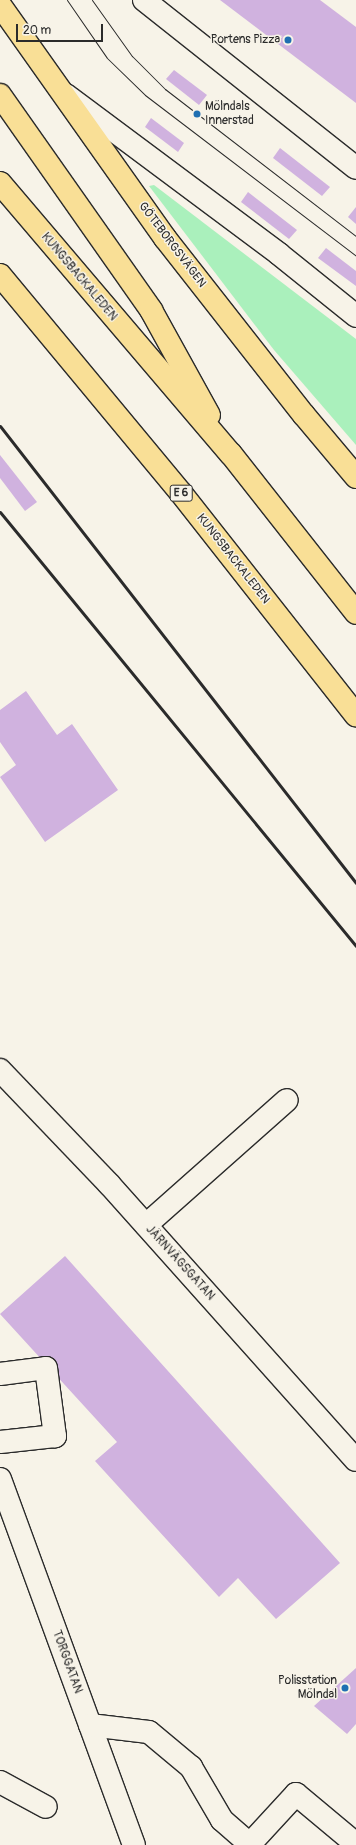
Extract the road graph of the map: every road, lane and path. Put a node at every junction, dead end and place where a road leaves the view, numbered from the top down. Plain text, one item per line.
1 (144, 0) edge
2 (0, 5) edge
3 (62, 92) junction
4 (0, 95) edge
5 (356, 168) edge
6 (0, 183) edge
7 (0, 275) edge
8 (356, 316) edge
9 (231, 454) junction
10 (356, 477) edge
11 (356, 613) edge
12 (356, 715) edge
13 (0, 1070) edge
14 (287, 1100) dead end
15 (146, 1225) junction
16 (0, 1374) edge
17 (0, 1442) edge
18 (356, 1460) edge
19 (0, 1479) edge
20 (90, 1725) junction
21 (0, 1782) edge
22 (46, 1807) dead end
23 (356, 1844) edge
24 (134, 1845) edge
25 (250, 1845) edge

1 - 5 street
2 - 3 main road, GÖTEBORGSVÄGEN
3 - 8 street
3 - 10 main road, GÖTEBORGSVÄGEN
4 - 9 main road
6 - 9 main road, KUNGSBACKALEDEN
7 - 12 main road, KUNGSBACKALEDEN / E 6
9 - 11 main road, KUNGSBACKALEDEN
13 - 15 street, JÄRNVÄGSGATAN
14 - 15 street
15 - 18 street, JÄRNVÄGSGATAN
16 - 17 street
19 - 20 street, TORGGATAN
20 - 24 street, TORGGATAN
20 - 25 street
21 - 22 street
23 - 25 street

